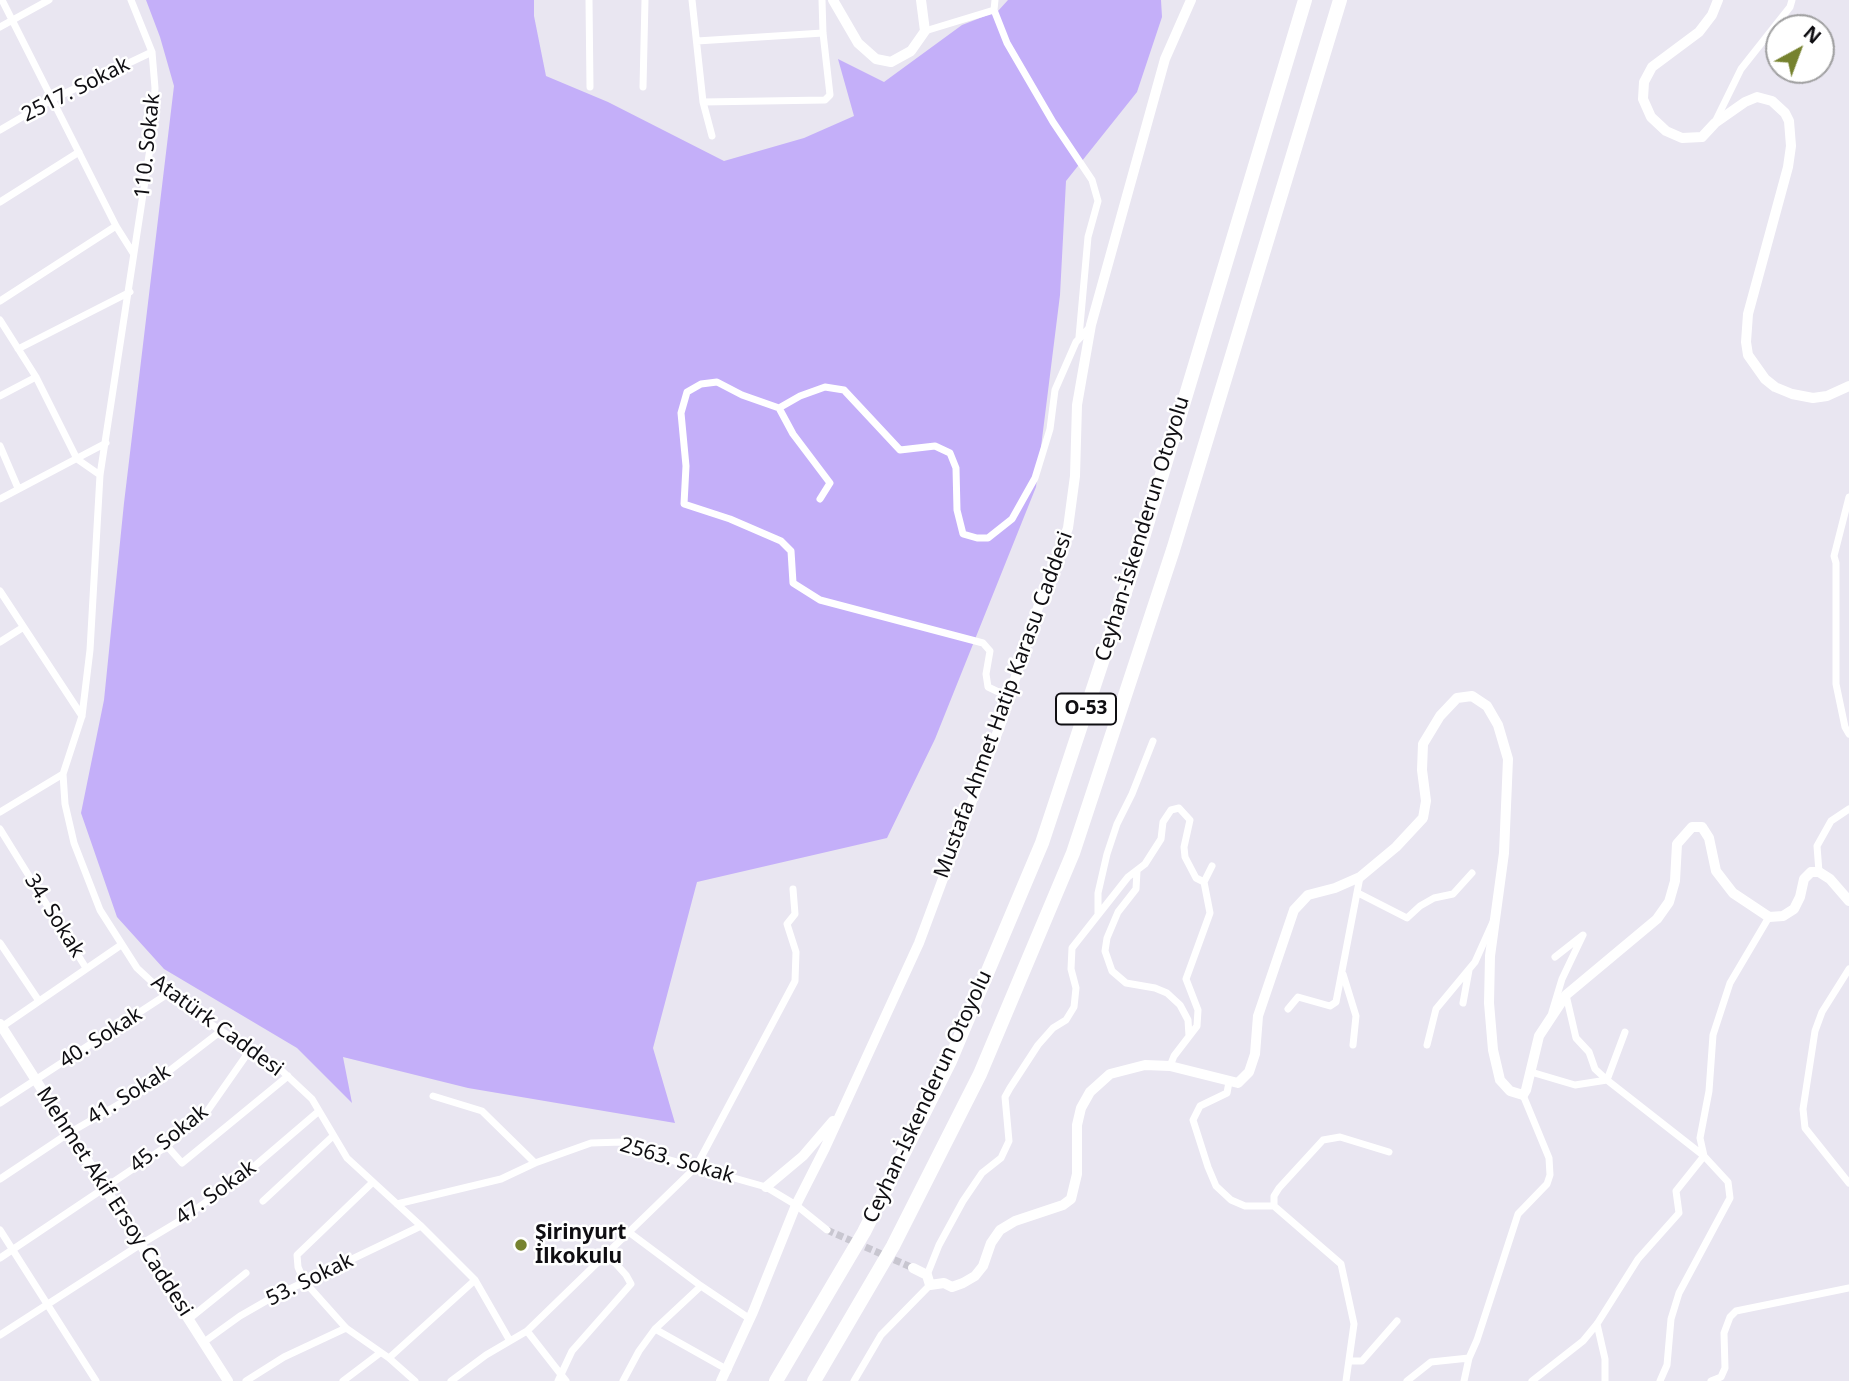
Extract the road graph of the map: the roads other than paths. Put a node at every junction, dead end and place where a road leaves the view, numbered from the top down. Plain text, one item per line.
1 (2, 0) edge
2 (48, 0) edge
3 (131, 0) edge
4 (589, 0) edge
5 (645, 0) edge
6 (692, 0) edge
7 (822, 0) edge
8 (833, 0) edge
9 (921, 0) edge
10 (995, 0) edge
11 (1191, 0) edge
12 (1305, 0) edge
13 (1340, 0) edge
14 (1718, 0) edge
15 (1792, 0) edge
16 (994, 10) junction
17 (12, 20) junction
18 (0, 27) edge
19 (925, 31) junction
20 (823, 33) junction
21 (697, 41) junction
22 (152, 52) junction
23 (590, 87) dead end
24 (643, 87) dead end
25 (53, 99) junction
26 (703, 103) junction
27 (1715, 123) junction
28 (0, 130) edge
29 (712, 136) dead end
30 (79, 152) junction
31 (0, 202) edge
32 (117, 226) junction
33 (134, 253) junction
34 (130, 292) junction
35 (0, 301) edge
36 (0, 320) edge
37 (1091, 325) junction
38 (1079, 338) junction
39 (18, 349) junction
40 (36, 377) junction
41 (1849, 386) edge
42 (0, 396) edge
43 (779, 408) junction
44 (106, 443) junction
45 (0, 446) edge
46 (77, 459) junction
47 (100, 475) junction
48 (18, 488) junction
49 (1849, 497) edge
50 (0, 499) edge
51 (820, 499) dead end
52 (0, 591) edge
53 (22, 628) junction
54 (0, 642) edge
55 (1009, 697) junction
56 (82, 716) junction
57 (1849, 734) edge
58 (1153, 741) dead end
59 (63, 774) junction
60 (1849, 809) edge
61 (0, 812) edge
62 (0, 829) edge
63 (1212, 866) dead end
64 (1137, 871) junction
65 (1819, 872) junction
66 (1472, 873) dead end
67 (1360, 877) junction
68 (1204, 882) junction
69 (793, 890) dead end
70 (1358, 892) junction
71 (1849, 901) edge
72 (1098, 915) junction
73 (1769, 917) junction
74 (1494, 919) junction
75 (0, 943) edge
76 (121, 945) junction
77 (1555, 957) dead end
78 (86, 968) junction
79 (1469, 969) junction
80 (1849, 969) edge
81 (1343, 974) junction
82 (166, 995) junction
83 (1566, 995) junction
84 (39, 1001) junction
85 (1463, 1003) dead end
86 (1288, 1009) dead end
87 (1550, 1019) junction
88 (1, 1026) edge
89 (222, 1031) junction
90 (1625, 1032) dead end
91 (1189, 1036) junction
92 (1353, 1045) dead end
93 (1427, 1045) dead end
94 (250, 1050) junction
95 (1170, 1066) junction
96 (1531, 1072) junction
97 (288, 1076) junction
98 (36, 1080) junction
99 (1607, 1080) junction
100 (1229, 1082) junction
101 (1523, 1095) junction
102 (433, 1096) dead end
103 (0, 1103) edge
104 (844, 1107) junction
105 (319, 1111) junction
106 (69, 1133) junction
107 (334, 1136) junction
108 (167, 1146) junction
109 (1389, 1152) dead end
110 (1704, 1156) junction
111 (535, 1163) junction
112 (696, 1167) junction
113 (0, 1179) edge
114 (373, 1182) junction
115 (1849, 1183) edge
116 (766, 1186) junction
117 (105, 1189) junction
118 (262, 1201) dead end
119 (397, 1204) junction
120 (796, 1205) junction
121 (1274, 1206) junction
122 (421, 1226) junction
123 (0, 1230) edge
124 (827, 1230) tunnel mouth
125 (630, 1233) junction
126 (141, 1244) junction
127 (13, 1250) junction
128 (608, 1255) junction
129 (0, 1258) edge
130 (912, 1268) tunnel mouth
131 (246, 1273) dead end
132 (475, 1280) junction
133 (929, 1280) junction
134 (304, 1281) junction
135 (701, 1286) junction
136 (1849, 1288) edge
137 (46, 1305) junction
138 (189, 1319) junction
139 (750, 1319) junction
140 (1397, 1321) dead end
141 (1597, 1324) junction
142 (346, 1328) junction
143 (655, 1329) junction
144 (527, 1331) junction
145 (0, 1335) edge
146 (510, 1341) junction
147 (204, 1342) junction
148 (380, 1353) junction
149 (389, 1358) junction
150 (1469, 1358) junction
151 (1349, 1361) junction
152 (728, 1370) junction
153 (562, 1378) edge
154 (226, 1380) edge
155 (96, 1381) edge
156 (246, 1381) edge
157 (343, 1381) edge
158 (415, 1381) edge
159 (450, 1381) edge
160 (623, 1381) edge
161 (721, 1381) edge
162 (776, 1381) edge
163 (814, 1381) edge
164 (854, 1381) edge
165 (1346, 1381) edge
166 (1406, 1381) edge
167 (1464, 1381) edge
168 (1532, 1381) edge
169 (1605, 1381) edge
170 (1660, 1381) edge
171 (1710, 1381) edge

1 - 17 street
2 - 17 street
3 - 22 street, 110. Sokak
4 - 23 street
5 - 24 street
6 - 21 street
7 - 20 street
8 - 19 street
9 - 19 street
10 - 16 street
11 - 37 street, Mustafa Ahmet Hatip Karasu Caddesi
12 - 162 highway, Ceyhan-İskenderun Otoyolu / O-53
13 - 163 highway, Ceyhan-İskenderun Otoyolu / O-53
14 - 27 street
15 - 27 street
16 - 19 street
16 - 38 street
17 - 18 street
17 - 25 street
20 - 21 street
20 - 26 street
21 - 26 street
22 - 25 street, 2517. Sokak
22 - 33 street, 110. Sokak
25 - 28 street, 2517. Sokak
25 - 30 street
26 - 29 street
27 - 41 street
30 - 31 street
30 - 32 street
32 - 33 street
32 - 35 street
33 - 34 street, 110. Sokak
34 - 39 street
34 - 44 street, 110. Sokak
36 - 39 street
37 - 38 street
37 - 55 street, Mustafa Ahmet Hatip Karasu Caddesi
38 - 43 street
39 - 40 street
40 - 42 street
40 - 46 street
43 - 51 street
43 - 55 street
44 - 46 street
44 - 47 street, 110. Sokak
45 - 48 street
46 - 47 street
46 - 48 street
47 - 56 street, Atatürk Caddesi
48 - 50 street
49 - 57 street
52 - 53 street
53 - 54 street
53 - 56 street
55 - 104 street, Mustafa Ahmet Hatip Karasu Caddesi
56 - 59 street, Atatürk Caddesi
58 - 72 street
59 - 61 street
59 - 76 street, Atatürk Caddesi
60 - 65 street
62 - 78 street, 34. Sokak
63 - 68 street
64 - 68 street
64 - 72 street
64 - 91 street
65 - 71 street
65 - 73 street
66 - 70 street
67 - 70 street
67 - 74 street
67 - 100 street
68 - 91 street
69 - 112 street
70 - 81 street
72 - 133 street
73 - 83 street
73 - 110 street
74 - 79 street
74 - 101 street
75 - 84 street
76 - 78 street
76 - 82 street, Atatürk Caddesi
77 - 87 street
78 - 84 street
79 - 85 street
79 - 93 street
80 - 115 street
81 - 86 street
81 - 92 street
82 - 89 street, Atatürk Caddesi
82 - 98 street, 40. Sokak
83 - 87 street
83 - 99 street
84 - 88 street
87 - 96 street
88 - 98 street, Mehmet Akif Ersoy Caddesi
89 - 94 street, Atatürk Caddesi
89 - 106 street, 41. Sokak
90 - 99 street
91 - 95 street
94 - 97 street, Atatürk Caddesi
94 - 108 street, 45. Sokak
95 - 100 street
95 - 133 street
96 - 99 street
96 - 101 street
97 - 105 street, Atatürk Caddesi
97 - 108 street
98 - 103 street, 40. Sokak
98 - 106 street, Mehmet Akif Ersoy Caddesi
99 - 110 street
100 - 121 street
101 - 150 street
102 - 111 street
104 - 116 street
104 - 120 street, Mustafa Ahmet Hatip Karasu Caddesi
105 - 107 street, Atatürk Caddesi
105 - 126 street, 47. Sokak
106 - 113 street, 41. Sokak
106 - 117 street, Mehmet Akif Ersoy Caddesi
107 - 114 street, Atatürk Caddesi
107 - 118 street
108 - 117 street, 45. Sokak
109 - 121 street
110 - 141 street
110 - 170 street
111 - 112 street, 2563. Sokak
111 - 119 street, 2563. Sokak
112 - 116 street, 2563. Sokak
112 - 125 street
114 - 119 street, Atatürk Caddesi
114 - 134 street
116 - 120 street, 2563. Sokak
117 - 126 street, Mehmet Akif Ersoy Caddesi
117 - 127 street, 45. Sokak
119 - 122 street, Atatürk Caddesi
120 - 124 street, 2563. Sokak
120 - 139 street, Mustafa Ahmet Hatip Karasu Caddesi
121 - 151 street
122 - 132 street, Atatürk Caddesi
122 - 134 street, 53. Sokak
123 - 127 street
125 - 128 street
125 - 135 street
126 - 137 street, 47. Sokak
126 - 138 street, Mehmet Akif Ersoy Caddesi
127 - 129 street, 45. Sokak
127 - 137 street
128 - 144 street
128 - 153 street
130 - 133 street
131 - 138 street
132 - 146 street, Atatürk Caddesi
132 - 149 street
133 - 164 street
134 - 142 street
134 - 147 street, 53. Sokak
135 - 139 street
135 - 143 street
136 - 171 street
137 - 145 street, 47. Sokak
137 - 155 street
138 - 147 street, Mehmet Akif Ersoy Caddesi
139 - 152 street, Mustafa Ahmet Hatip Karasu Caddesi
140 - 151 street
141 - 168 street
141 - 169 street
142 - 148 street
142 - 156 street
143 - 152 street
143 - 160 street
144 - 146 street
144 - 153 street
146 - 159 street
147 - 154 street, Mehmet Akif Ersoy Caddesi
148 - 149 street
148 - 157 street
149 - 158 street
150 - 166 street
150 - 167 street
151 - 165 street
152 - 161 street, Mustafa Ahmet Hatip Karasu Caddesi

